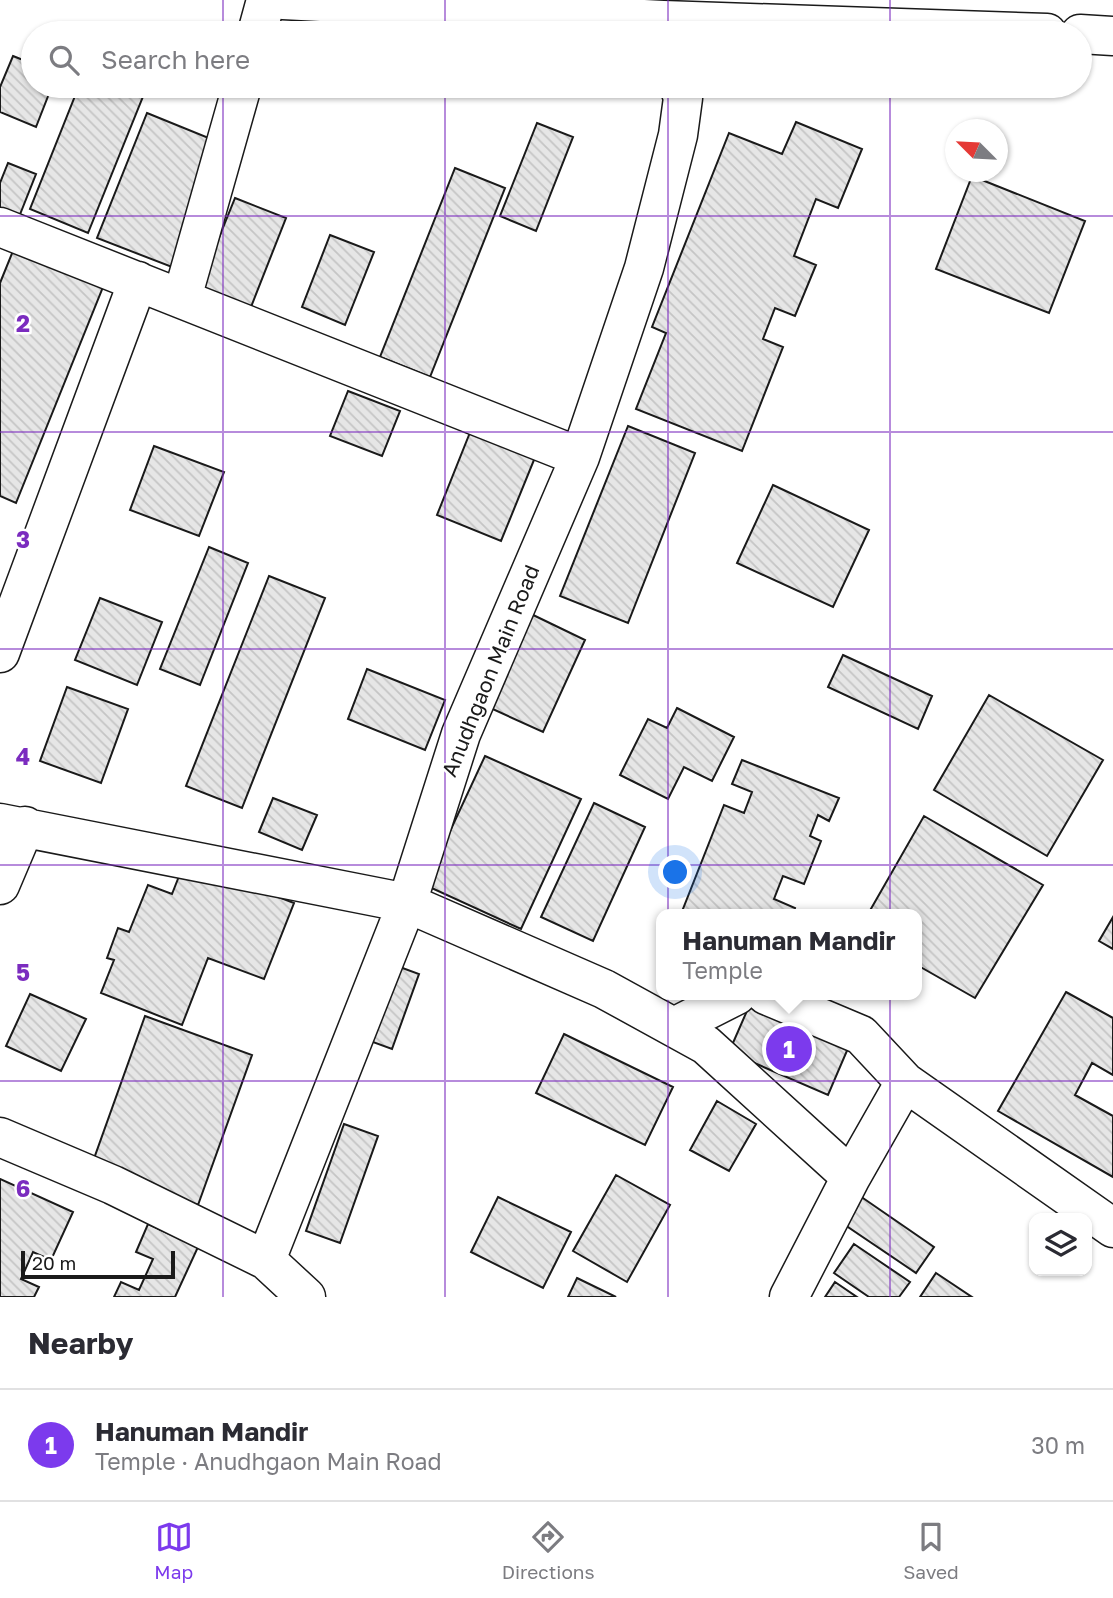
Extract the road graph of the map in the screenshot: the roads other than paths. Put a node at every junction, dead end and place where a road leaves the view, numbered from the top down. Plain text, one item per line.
1 (267, 0) edge
2 (283, 0) edge
3 (662, 18) edge
4 (261, 21) edge
5 (739, 21) edge
6 (1092, 35) edge
7 (1113, 36) edge
8 (239, 98) edge
9 (683, 98) edge
10 (0, 227) edge
11 (138, 281) junction
12 (182, 298) junction
13 (580, 457) junction
14 (0, 653) edge
15 (13, 824) edge
16 (0, 885) edge
17 (407, 903) junction
18 (727, 1000) edge
19 (778, 1000) edge
20 (674, 1027) junction
21 (905, 1082) junction
22 (0, 1137) edge
23 (851, 1177) junction
24 (1113, 1228) edge
25 (266, 1260) junction
26 (306, 1297) edge
27 (789, 1297) edge

1 - 4 street
2 - 3 street
3 - 5 street
6 - 7 street
8 - 12 street
9 - 13 street, Anudhgaon Main Road
10 - 11 street
11 - 12 street
11 - 14 street
12 - 13 street
13 - 17 street, Anudhgaon Main Road
15 - 16 street
15 - 17 street
17 - 20 street
17 - 25 street, Anudhgaon Main Road
18 - 20 street
19 - 21 street
20 - 23 street
21 - 23 street
21 - 24 street
22 - 25 street
23 - 27 street
25 - 26 street

